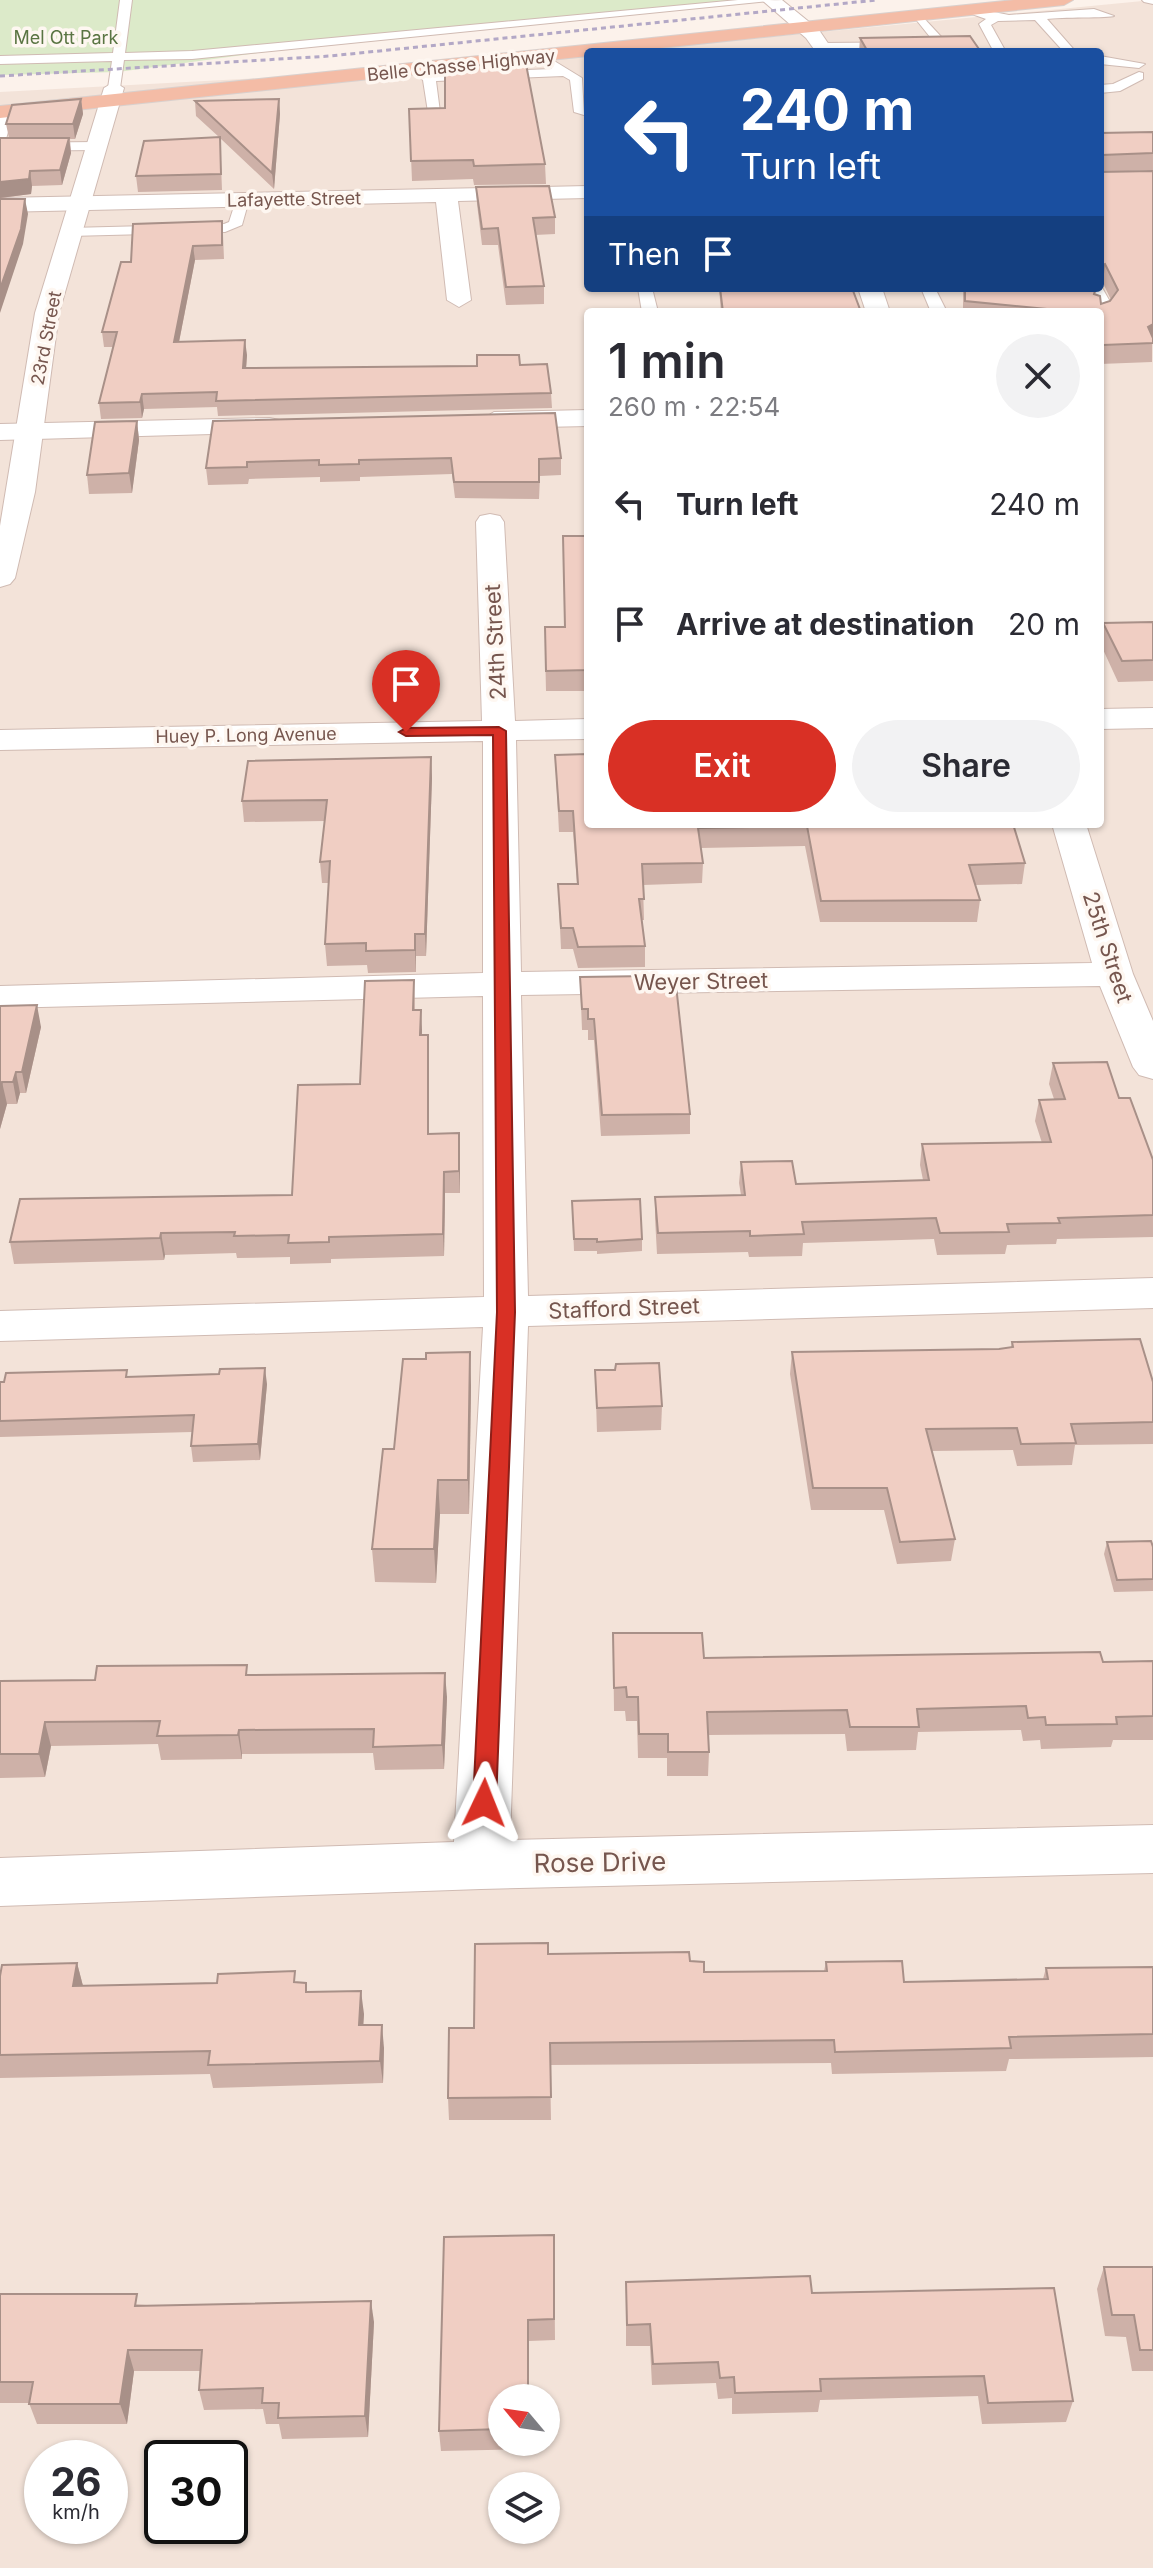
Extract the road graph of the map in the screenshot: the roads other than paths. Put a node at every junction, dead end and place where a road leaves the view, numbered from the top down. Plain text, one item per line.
1 (126, 0) edge
2 (1064, 0) edge
3 (773, 1) edge
4 (971, 6) edge
5 (1108, 16) dead end
6 (920, 17) junction
7 (1039, 17) junction
8 (993, 20) junction
9 (797, 23) junction
10 (852, 24) junction
11 (1128, 45) dead end
12 (884, 46) junction
13 (666, 48) edge
14 (822, 48) edge
15 (854, 48) edge
16 (997, 48) edge
17 (1066, 48) edge
18 (584, 53) edge
19 (540, 56) junction
20 (119, 58) junction
21 (0, 60) edge
22 (1104, 62) edge
23 (563, 72) junction
24 (1134, 73) junction
25 (421, 74) junction
26 (1104, 87) edge
27 (112, 94) junction
28 (3, 107) edge
29 (434, 112) edge
30 (580, 112) dead end
31 (0, 139) edge
32 (96, 146) junction
33 (0, 147) edge
34 (584, 192) edge
35 (446, 196) junction
36 (242, 200) junction
37 (77, 204) junction
38 (0, 205) edge
39 (70, 232) junction
40 (459, 300) dead end
41 (584, 418) edge
42 (466, 421) edge
43 (295, 425) edge
44 (30, 431) junction
45 (0, 432) edge
46 (490, 522) dead end
47 (0, 578) edge
48 (1153, 718) edge
49 (1104, 719) edge
50 (584, 729) edge
51 (499, 731) junction
52 (0, 740) edge
53 (1070, 828) edge
54 (1114, 974) junction
55 (502, 984) junction
56 (0, 997) edge
57 (1153, 1067) edge
58 (1153, 1293) edge
59 (506, 1312) junction
60 (0, 1326) edge
61 (1153, 1849) edge
62 (481, 1865) junction
63 (0, 1882) edge

1 - 20 lane
2 - 4 highway, Belle Chasse Highway
3 - 9 street
3 - 20 lane
4 - 6 highway, Belle Chasse Highway
4 - 8 lane
4 - 9 highway, Belle Chasse Highway
5 - 7 lane
6 - 10 highway, Belle Chasse Highway
6 - 12 lane
7 - 8 lane
7 - 17 lane
8 - 16 lane
9 - 10 highway, Belle Chasse Highway
9 - 13 highway, Belle Chasse Highway
9 - 14 street
9 - 27 highway, Belle Chasse Highway
10 - 12 lane
11 - 24 lane
12 - 15 lane
18 - 19 highway, Belle Chasse Highway
19 - 23 lane
19 - 25 highway, Belle Chasse Highway
20 - 21 lane
20 - 27 lane
22 - 24 lane
23 - 25 lane
23 - 30 lane
24 - 26 lane
25 - 27 highway, Belle Chasse Highway
25 - 29 lane
27 - 28 highway, Belle Chasse Highway
27 - 32 street, 23rd Street
28 - 31 lane
32 - 33 lane
32 - 37 street, 23rd Street
34 - 35 street, Lafayette Street
35 - 36 street, Lafayette Street
35 - 40 street
36 - 37 street, Lafayette Street
36 - 39 lane
37 - 38 street, Lafayette Street
37 - 39 street, 23rd Street
39 - 44 street, 23rd Street
41 - 42 street
43 - 44 street
44 - 45 street
44 - 47 street, 23rd Street
46 - 51 street, 24th Street
48 - 49 street
50 - 51 street, Huey P. Long Avenue
51 - 52 street, Huey P. Long Avenue
51 - 55 street, 24th Street
53 - 54 street, 25th Street
54 - 55 street, Weyer Street
54 - 57 street, 25th Street
55 - 56 street, Weyer Street
55 - 59 street, 24th Street
58 - 59 street, Stafford Street
59 - 60 street, Stafford Street
59 - 62 street, 24th Street
61 - 62 street, Rose Drive
62 - 63 street, Rose Drive

